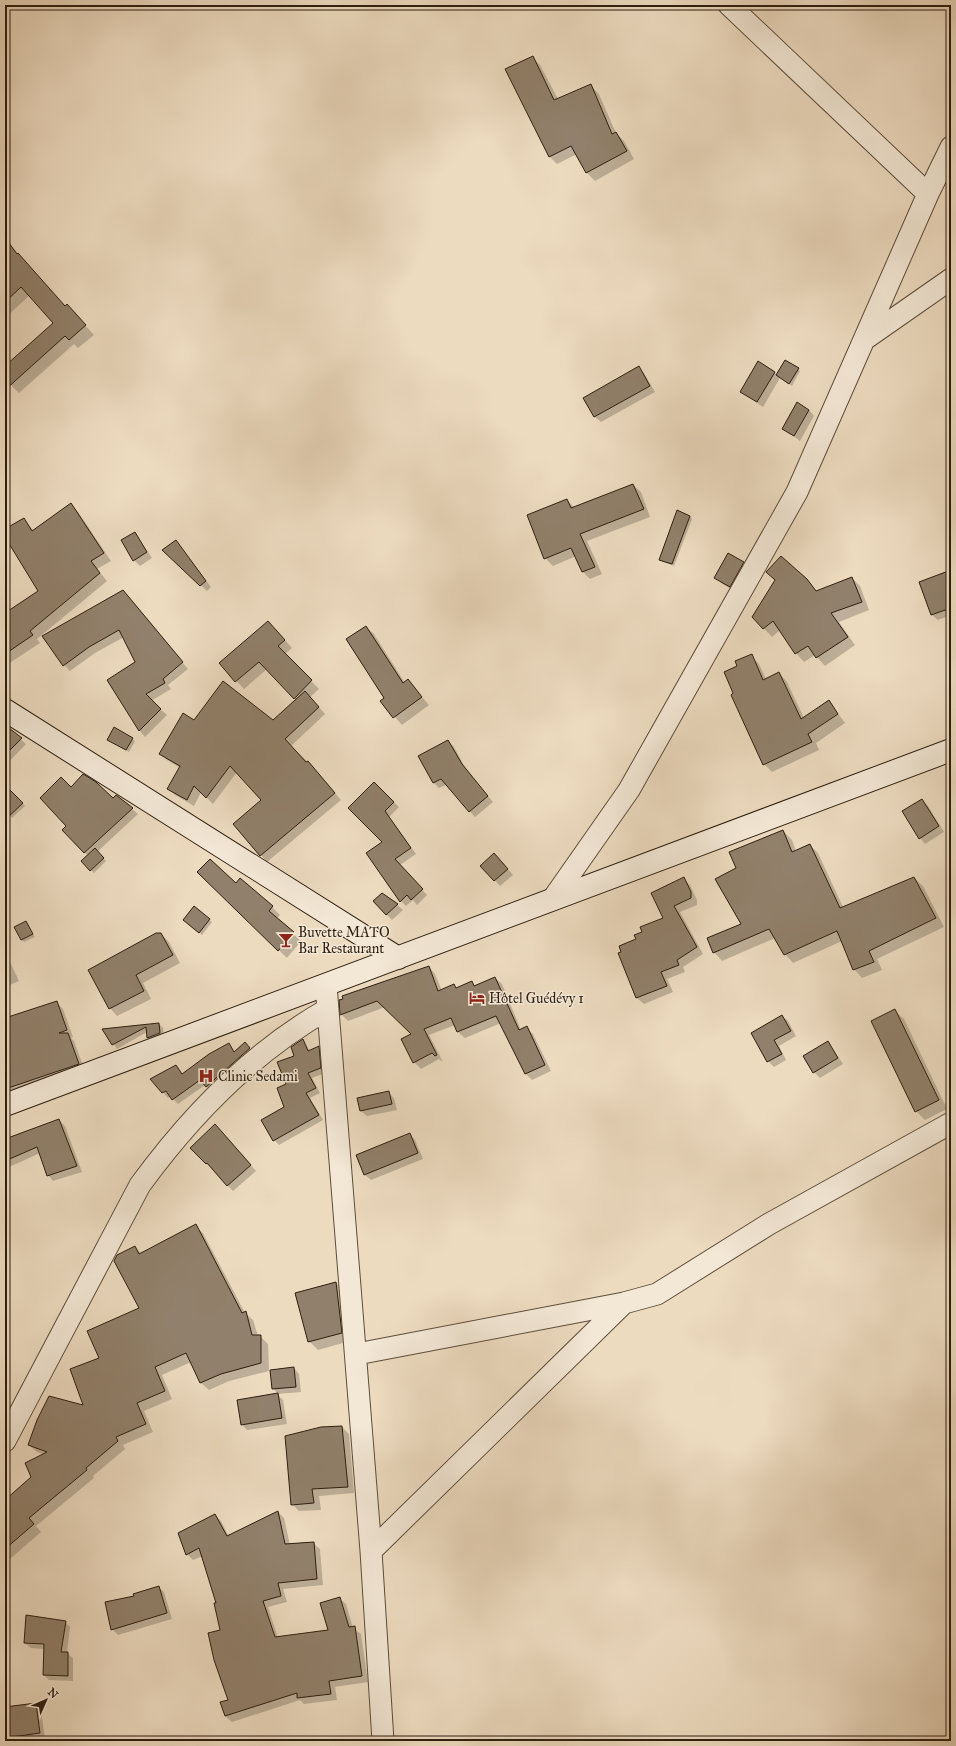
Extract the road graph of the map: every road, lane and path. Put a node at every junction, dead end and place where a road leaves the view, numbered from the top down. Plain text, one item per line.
1 (729, 5) edge
2 (951, 147) edge
3 (928, 194) junction
4 (951, 279) edge
5 (865, 339) junction
6 (5, 710) edge
7 (951, 750) edge
8 (552, 900) junction
9 (398, 958) junction
10 (326, 985) junction
11 (328, 1009) junction
12 (5, 1105) edge
13 (951, 1123) edge
14 (624, 1303) junction
15 (356, 1354) junction
16 (5, 1440) edge
17 (372, 1551) junction
18 (383, 1741) edge

1 - 3 street
2 - 3 street
3 - 5 street
4 - 5 street
5 - 8 street
6 - 9 main road
7 - 8 main road
8 - 9 main road
9 - 10 main road
10 - 11 street
10 - 12 main road
11 - 15 street
11 - 16 street
13 - 14 street
14 - 15 street
14 - 17 street
15 - 17 street
17 - 18 street

